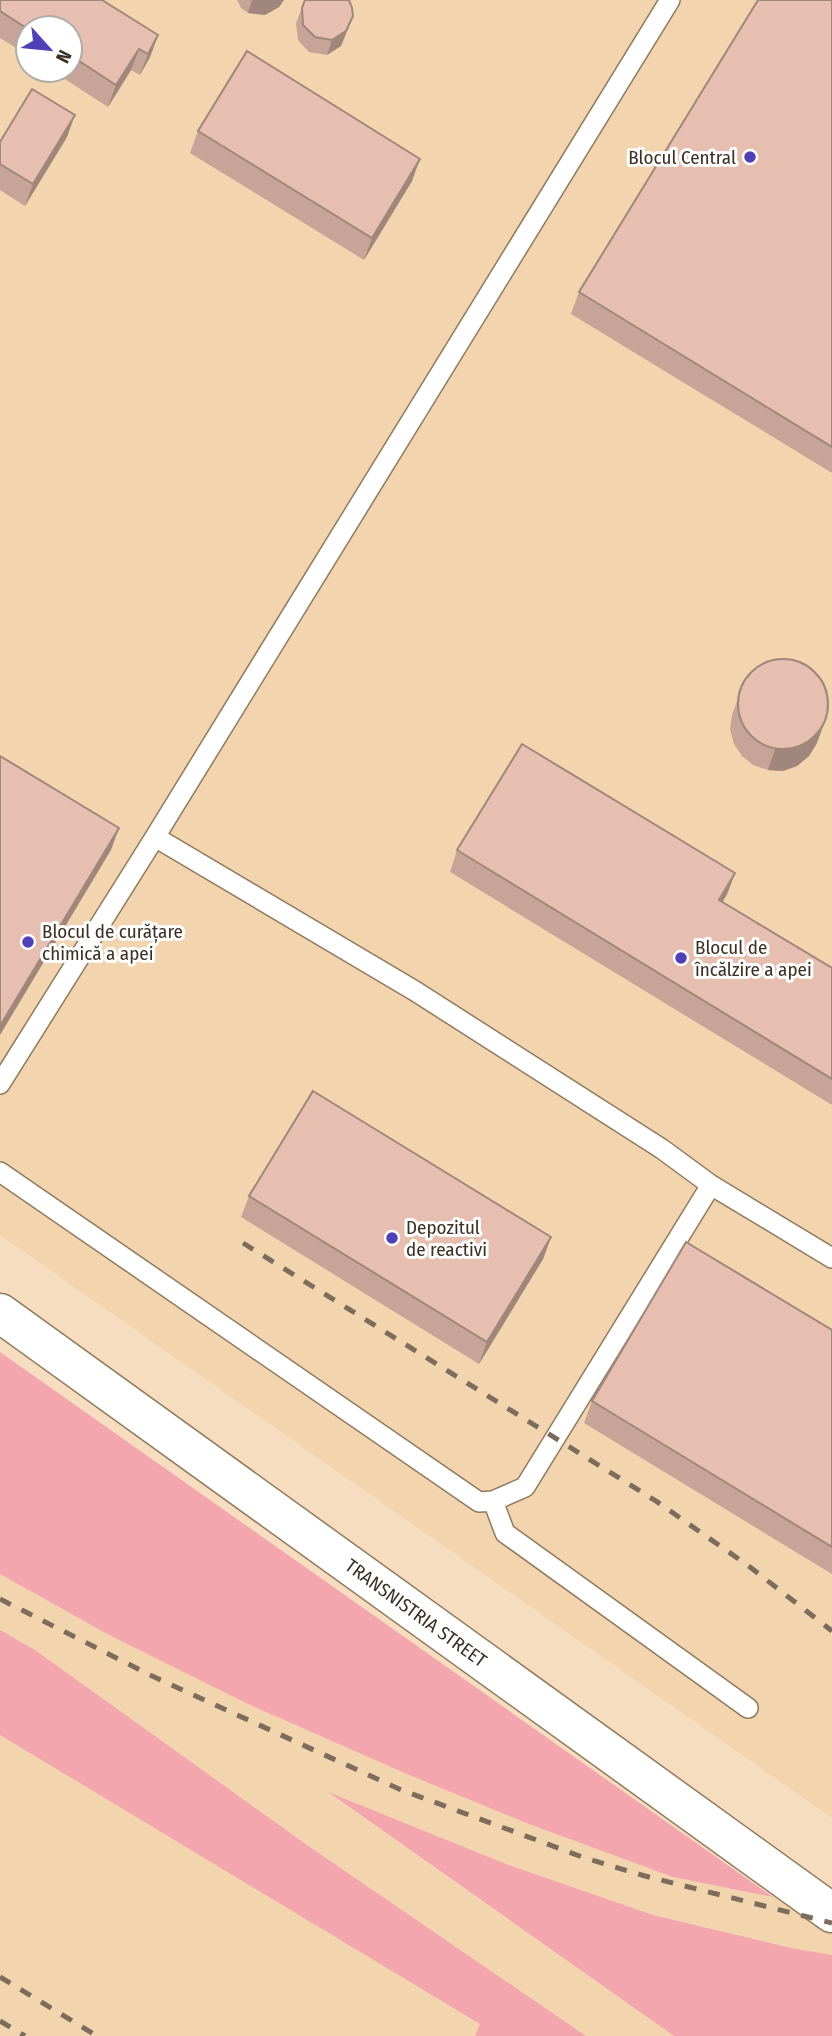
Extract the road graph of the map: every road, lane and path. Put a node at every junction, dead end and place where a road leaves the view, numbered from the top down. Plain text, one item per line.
1 (670, 0) edge
2 (155, 837) junction
3 (0, 1084) edge
4 (0, 1172) edge
5 (711, 1185) junction
6 (832, 1258) edge
7 (0, 1313) edge
8 (493, 1502) junction
9 (748, 1708) dead end
10 (832, 1913) edge

1 - 2 lane
2 - 3 lane
2 - 5 lane
4 - 8 lane
5 - 6 lane
5 - 8 lane
7 - 10 street, TRANSNISTRIA STREET
8 - 9 lane

